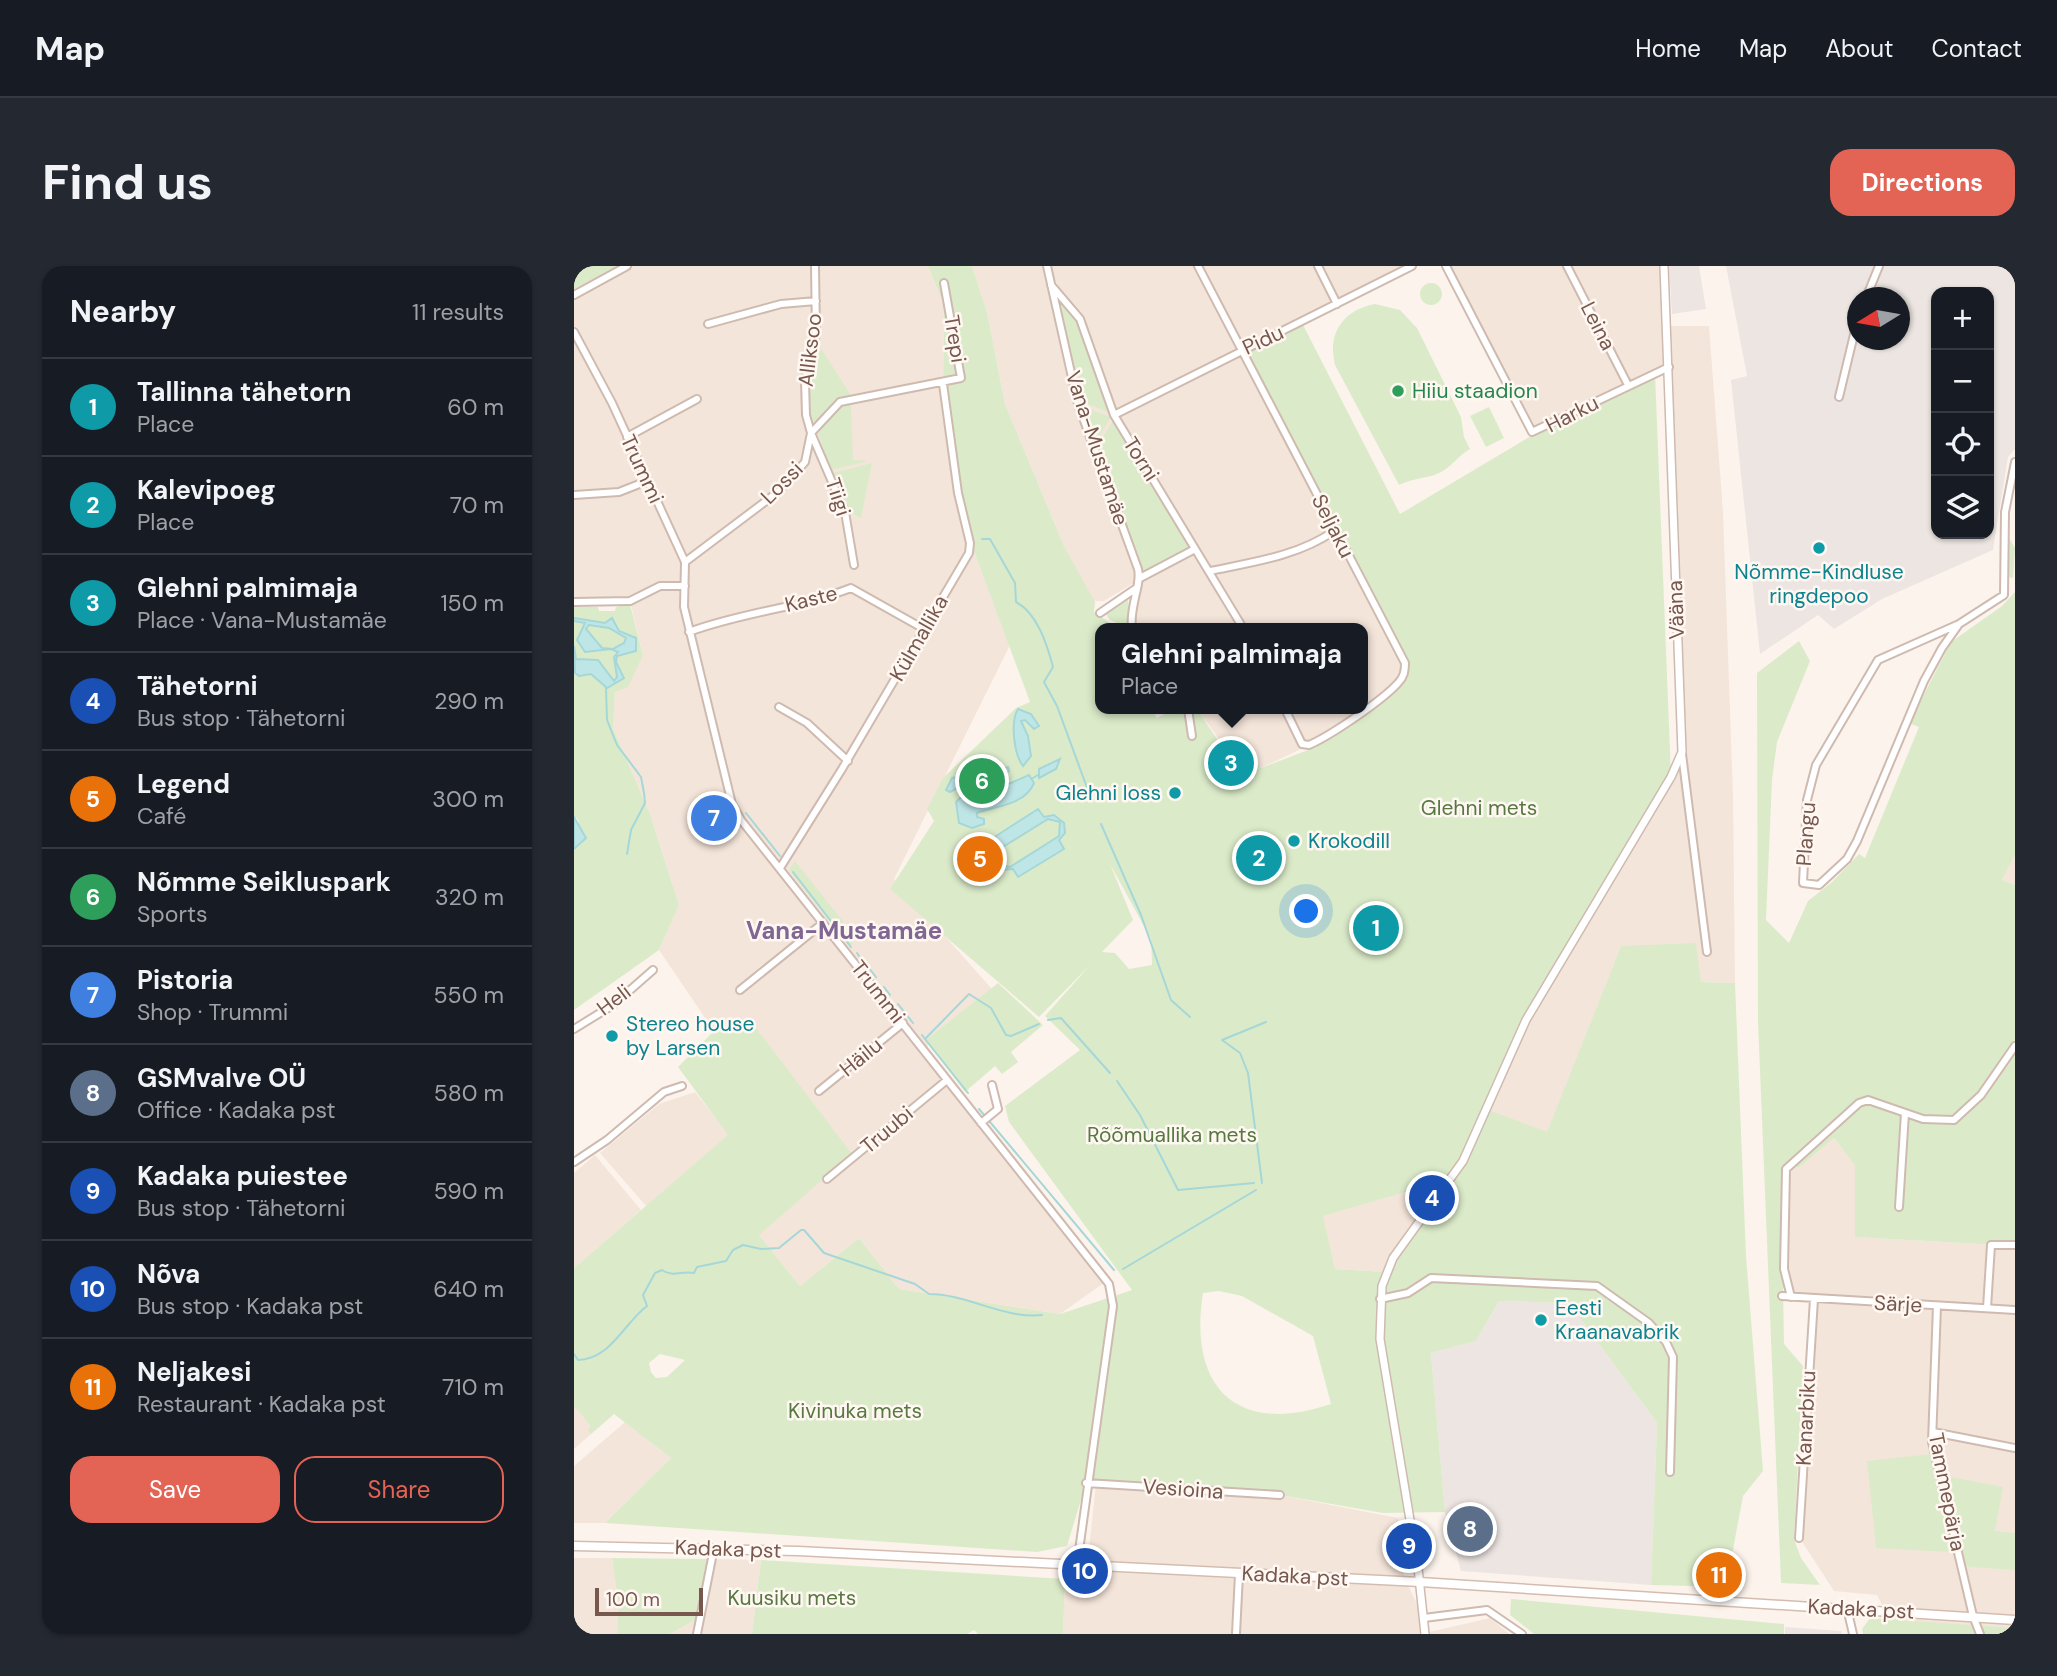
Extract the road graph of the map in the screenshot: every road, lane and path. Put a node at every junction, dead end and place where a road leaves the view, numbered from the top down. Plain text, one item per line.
1 (627, 266) edge
2 (815, 266) edge
3 (1047, 266) edge
4 (1198, 266) edge
5 (1318, 266) edge
6 (1412, 266) edge
7 (1446, 266) edge
8 (1567, 266) edge
9 (1664, 266) edge
10 (1879, 266) edge
11 (944, 283) dead end
12 (1051, 285) junction
13 (1870, 287) edge
14 (574, 295) edge
15 (816, 301) junction
16 (1337, 304) junction
17 (708, 324) dead end
18 (574, 332) edge
19 (1850, 350) edge
20 (1242, 351) junction
21 (1669, 367) junction
22 (943, 384) junction
23 (1629, 385) junction
24 (1839, 397) dead end
25 (697, 399) dead end
26 (1114, 415) junction
27 (811, 433) junction
28 (627, 437) junction
29 (2015, 463) edge
30 (647, 481) junction
31 (574, 495) edge
32 (1334, 531) junction
33 (1195, 549) junction
34 (685, 562) junction
35 (855, 565) dead end
36 (1210, 571) junction
37 (1140, 578) junction
38 (685, 586) junction
39 (1135, 589) junction
40 (574, 602) edge
41 (1100, 613) dead end
42 (1132, 623) edge
43 (1240, 623) edge
44 (1959, 624) junction
45 (925, 629) junction
46 (690, 632) junction
47 (779, 706) dead end
48 (1368, 706) edge
49 (1189, 714) edge
50 (1287, 714) edge
51 (1357, 714) edge
52 (1192, 736) dead end
53 (1682, 752) junction
54 (848, 761) junction
55 (780, 868) junction
56 (823, 923) junction
57 (1707, 952) dead end
58 (653, 970) dead end
59 (740, 990) dead end
60 (903, 1023) junction
61 (574, 1029) edge
62 (2015, 1046) edge
63 (947, 1080) junction
64 (992, 1085) dead end
65 (682, 1086) dead end
66 (819, 1091) dead end
67 (1905, 1113) junction
68 (981, 1124) junction
69 (574, 1162) edge
70 (827, 1179) dead end
71 (1899, 1207) dead end
72 (2015, 1245) edge
73 (1782, 1296) dead end
74 (1791, 1297) junction
75 (1380, 1299) junction
76 (1814, 1299) junction
77 (1937, 1306) junction
78 (1987, 1308) junction
79 (2015, 1310) edge
80 (1933, 1432) junction
81 (2015, 1448) edge
82 (1670, 1472) dead end
83 (1086, 1483) junction
84 (1280, 1495) dead end
85 (1799, 1538) dead end
86 (574, 1546) edge
87 (714, 1548) junction
88 (1077, 1565) junction
89 (1239, 1574) junction
90 (1420, 1582) junction
91 (1847, 1608) junction
92 (1973, 1616) junction
93 (1424, 1618) junction
94 (2015, 1620) edge
95 (697, 1634) edge
96 (1236, 1634) edge
97 (1425, 1634) edge
98 (1522, 1634) edge
99 (1853, 1634) edge
100 (1980, 1634) edge

1 - 14 street
2 - 15 street, Alliksoo
3 - 12 street, Vana-Mustamäe
4 - 20 street, Seljaku
5 - 16 street
6 - 16 street, Pidu
7 - 23 street, Harku
8 - 23 street, Leina
9 - 21 street, Vääna
10 - 13 street
11 - 22 street, Trepi
12 - 26 street, Torni
12 - 37 street, Vana-Mustamäe
15 - 17 street
15 - 27 street, Alliksoo
16 - 20 street, Pidu
18 - 28 street, Trummi
19 - 24 street
20 - 26 street, Pidu
20 - 32 street, Seljaku
21 - 23 street, Harku
21 - 53 street, Vääna
22 - 27 street, Lossi
22 - 45 street, Külmallika
25 - 28 street
26 - 33 street, Torni
27 - 34 street, Lossi
27 - 35 street, Tiigi
28 - 30 street, Trummi
29 - 44 street, Plangu
30 - 31 street
30 - 34 street, Trummi
32 - 36 street
32 - 48 street, Seljaku
33 - 36 street, Torni
33 - 37 street
34 - 38 street, Trummi
36 - 43 street, Torni
37 - 39 street
38 - 40 street
38 - 46 street, Trummi
39 - 41 street
39 - 42 street
44 - 44 street, Plangu
45 - 46 street, Kaste
45 - 54 street, Külmallika
46 - 55 street, Trummi
47 - 54 street
49 - 52 street
50 - 51 street, Seljaku
53 - 57 street, Vääna
53 - 75 street
54 - 55 street, Külmallika
55 - 56 street, Trummi
56 - 59 street
56 - 60 street, Trummi
58 - 61 street, Heli
60 - 63 street, Trummi
60 - 66 street, Häilu
62 - 67 street
63 - 68 street, Trummi
63 - 70 street, Truubi
64 - 68 street
65 - 69 street
67 - 71 street
67 - 74 street
68 - 83 street, Trummi
72 - 78 street
73 - 74 street, Särje
74 - 76 street, Särje
75 - 82 street
75 - 90 street
76 - 77 street, Särje
76 - 85 street, Kanarbiku
77 - 78 street, Särje
77 - 80 street, Tammepärja
78 - 79 street, Särje
80 - 81 street
80 - 92 street, Tammepärja
83 - 84 street, Vesioina
83 - 88 street, Trummi
86 - 87 main road, Kadaka pst
87 - 88 main road, Kadaka pst
87 - 95 street
88 - 89 main road, Kadaka pst
89 - 90 main road, Kadaka pst
89 - 96 street
90 - 91 main road, Kadaka pst
90 - 93 street
91 - 92 main road, Kadaka pst
91 - 99 street
92 - 94 main road, Kadaka pst
92 - 100 street, Tammepärja
93 - 97 street
93 - 98 street

